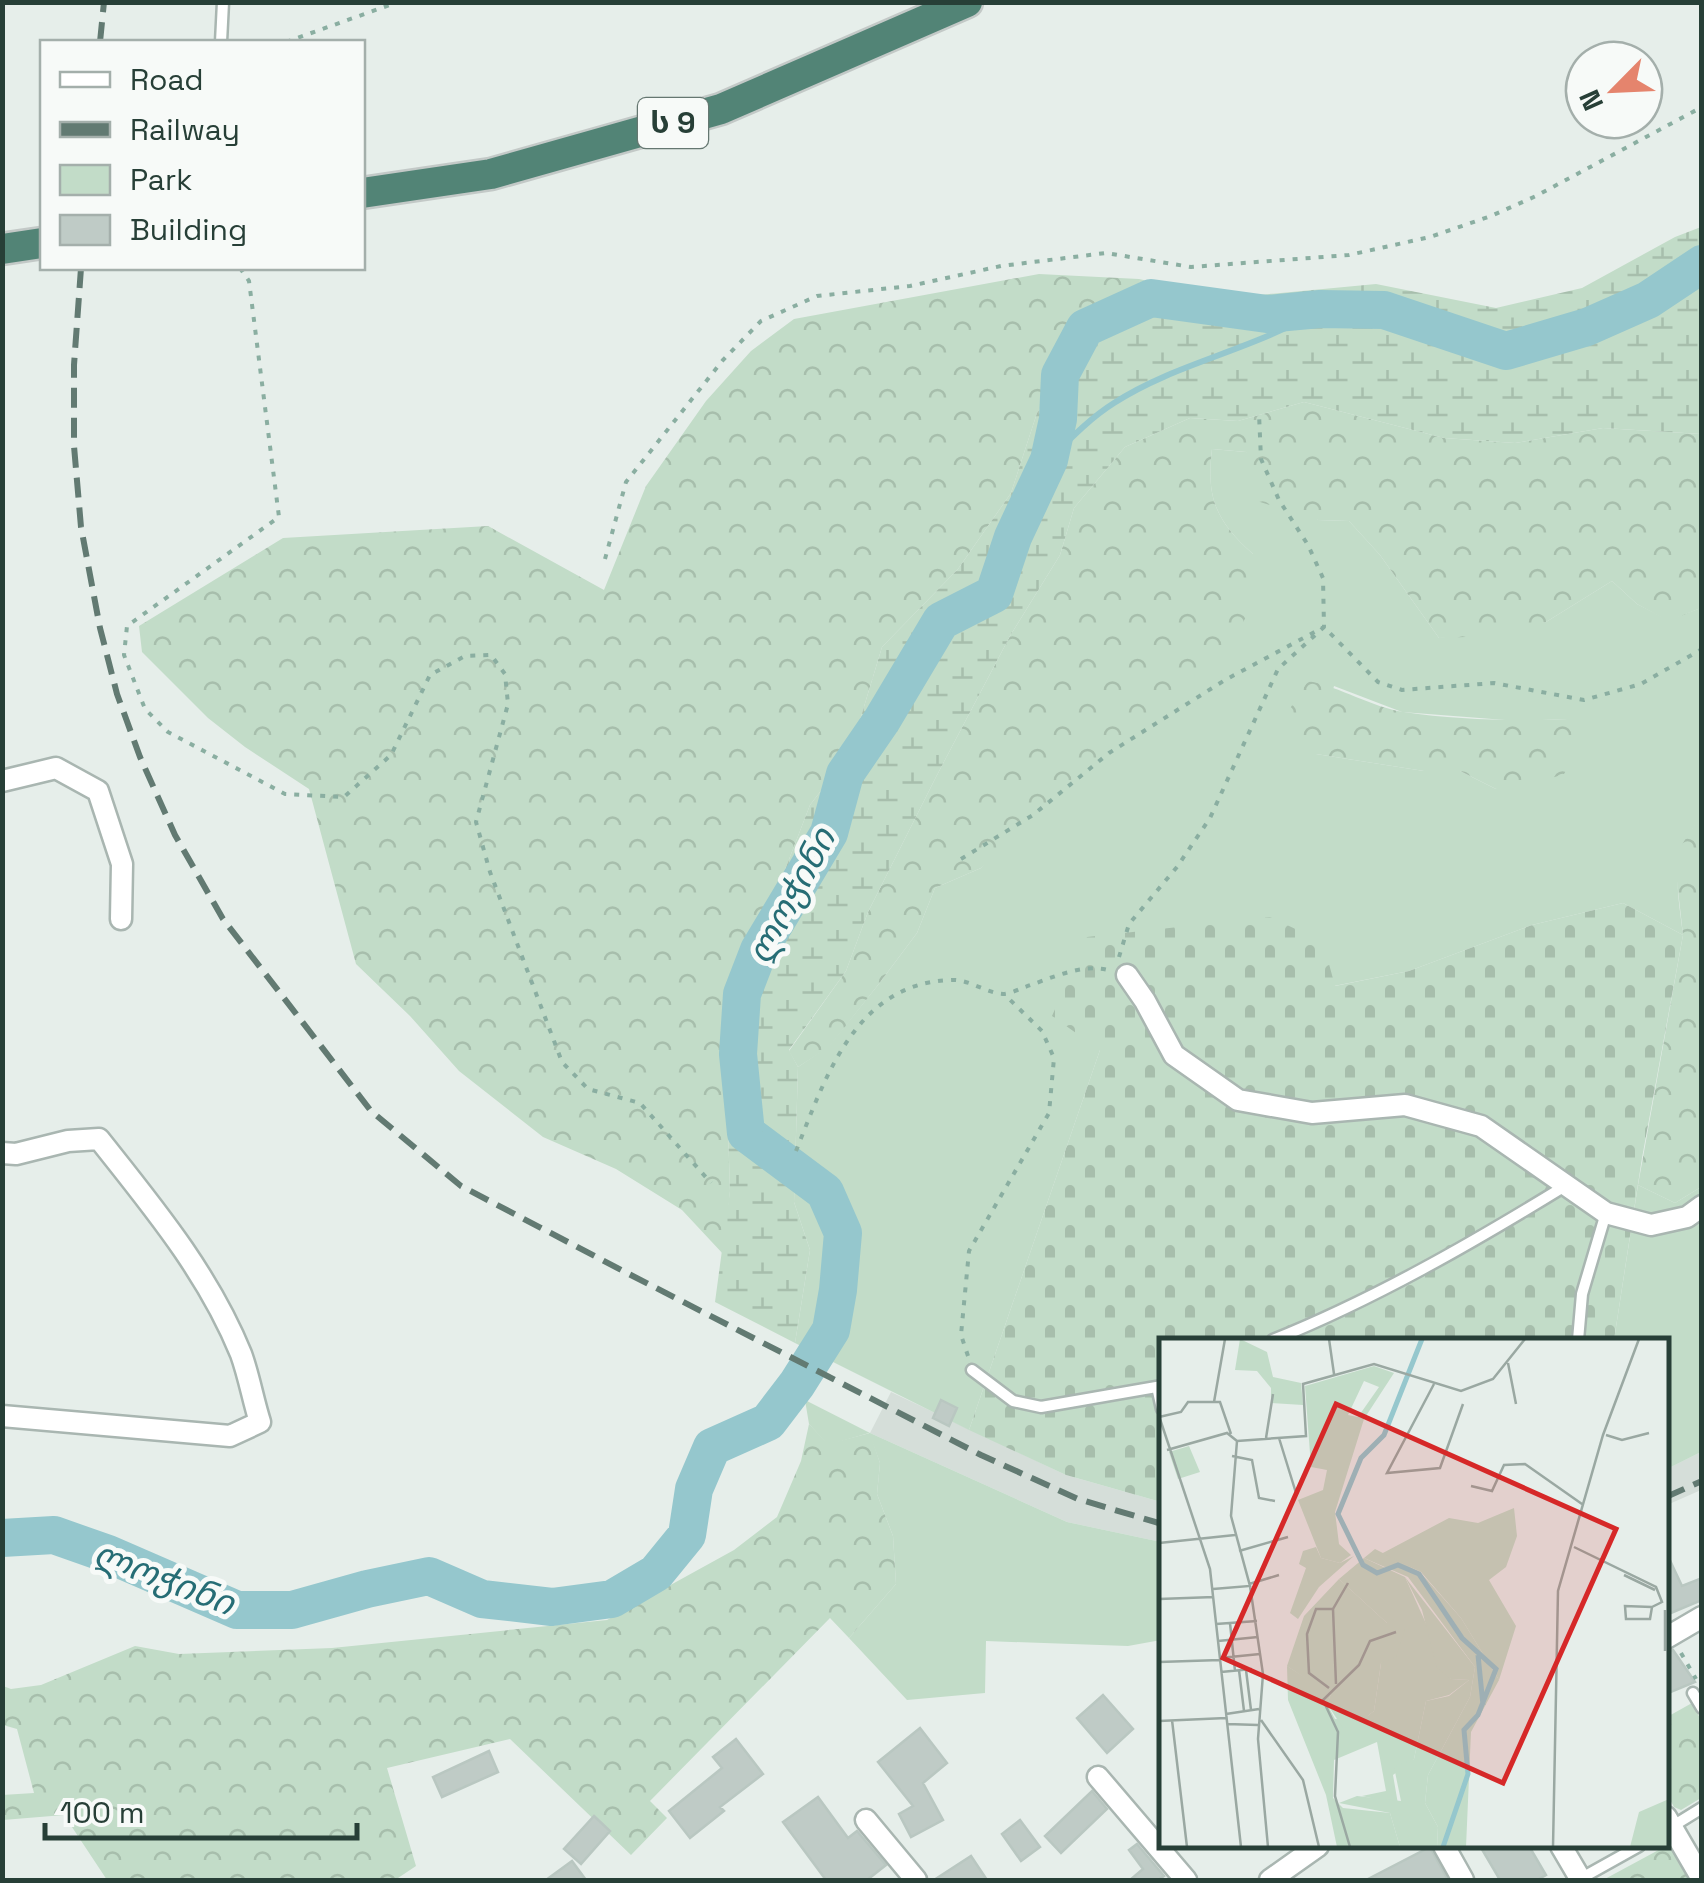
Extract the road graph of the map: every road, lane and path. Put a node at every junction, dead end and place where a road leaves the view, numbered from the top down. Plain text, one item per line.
1 (222, 2) edge
2 (398, 2) edge
3 (967, 2) edge
4 (221, 40) edge
5 (292, 40) edge
6 (1702, 107) edge
7 (365, 193) edge
8 (40, 243) edge
9 (2, 249) edge
10 (242, 270) edge
11 (1259, 414) dead end
12 (605, 559) dead end
13 (1324, 627) junction
14 (1702, 649) edge
15 (2, 781) edge
16 (961, 859) dead end
17 (121, 919) dead end
18 (1127, 975) junction
19 (1004, 994) junction
20 (796, 1150) dead end
21 (2, 1153) edge
22 (711, 1183) dead end
23 (1566, 1186) junction
24 (1702, 1206) edge
25 (1606, 1213) junction
26 (1278, 1338) edge
27 (1578, 1338) edge
28 (972, 1370) joint
29 (1159, 1386) edge
30 (2, 1416) edge
31 (1702, 1617) edge
32 (1669, 1637) edge
33 (1693, 1693) joint
34 (1702, 1708) edge
35 (1098, 1777) dead end
36 (1702, 1808) edge
37 (866, 1820) dead end
38 (1669, 1824) edge
39 (1669, 1827) edge
40 (1315, 1848) edge
41 (1445, 1848) edge
42 (1563, 1848) edge
43 (1636, 1848) edge
44 (1702, 1879) edge
45 (916, 1880) edge
46 (1186, 1880) edge
47 (1270, 1880) edge
48 (1462, 1880) edge
49 (1580, 1880) edge

1 - 4 lane
2 - 5 path
3 - 7 highway, ს 9
6 - 12 path
8 - 9 highway
10 - 22 path
11 - 13 path
13 - 14 path
13 - 16 path
13 - 18 path
15 - 17 street
18 - 19 path
18 - 23 street
19 - 20 path
19 - 28 path
21 - 30 street
23 - 25 street
23 - 26 lane
24 - 25 street
25 - 27 lane
28 - 29 lane
31 - 32 street
32 - 33 path
33 - 34 lane
35 - 46 street
36 - 38 lane
37 - 45 street
39 - 44 street
40 - 47 street
41 - 48 street
42 - 49 street
43 - 49 lane

